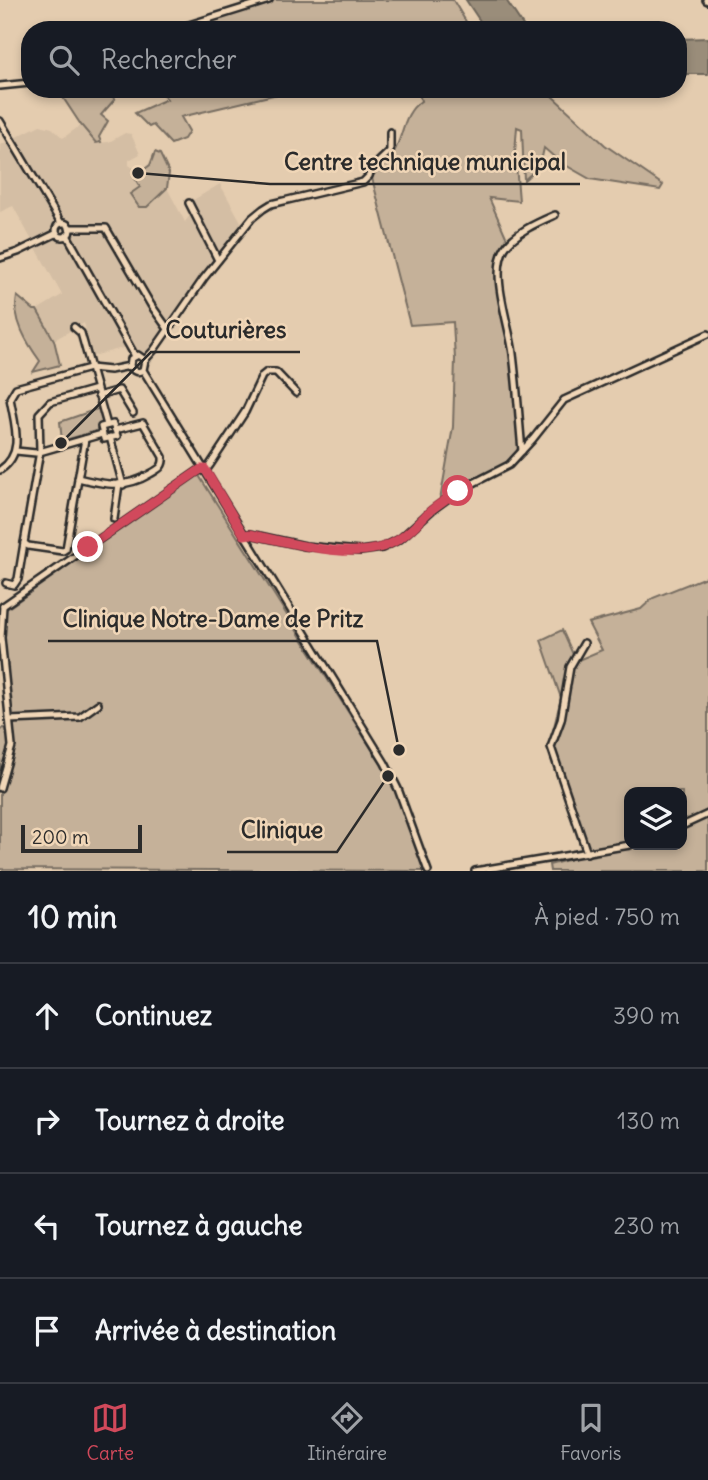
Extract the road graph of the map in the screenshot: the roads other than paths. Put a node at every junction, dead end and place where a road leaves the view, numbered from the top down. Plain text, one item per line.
1 (269, 0) edge
2 (202, 21) edge
3 (21, 84) edge
4 (0, 86) edge
5 (0, 121) edge
6 (390, 132) dead end
7 (189, 203) dead end
8 (555, 215) dead end
9 (61, 223) junction
10 (68, 231) junction
11 (57, 233) junction
12 (0, 258) edge
13 (218, 260) junction
14 (74, 327) dead end
15 (168, 329) junction
16 (708, 334) edge
17 (135, 356) junction
18 (145, 360) junction
19 (130, 366) junction
20 (90, 368) junction
21 (143, 370) junction
22 (97, 392) junction
23 (296, 393) dead end
24 (133, 413) dead end
25 (107, 425) junction
26 (115, 430) junction
27 (102, 434) junction
28 (110, 437) junction
29 (85, 439) junction
30 (16, 451) junction
31 (522, 451) junction
32 (40, 452) junction
33 (205, 469) junction
34 (0, 470) edge
35 (78, 478) junction
36 (121, 485) junction
37 (114, 519) dead end
38 (244, 535) junction
39 (24, 543) junction
40 (6, 583) dead end
41 (1, 606) edge
42 (584, 643) dead end
43 (98, 704) dead end
44 (9, 720) junction
45 (0, 788) edge
46 (708, 814) edge
47 (687, 824) edge
48 (624, 846) edge
49 (587, 853) junction
50 (428, 871) edge
51 (475, 871) edge

1 - 2 street
3 - 4 street
5 - 9 street
6 - 13 street
7 - 13 street
8 - 31 street
9 - 10 street
9 - 11 street
10 - 11 street
10 - 15 street
10 - 17 street
11 - 12 street
13 - 15 street
14 - 20 street
15 - 18 street
16 - 31 street
17 - 18 street
17 - 19 street
18 - 21 street
19 - 20 street
19 - 21 street
20 - 22 street
20 - 30 street
21 - 33 street
22 - 24 street
22 - 25 street
22 - 32 street
23 - 33 street
25 - 26 street
25 - 27 street
26 - 28 street
26 - 36 street
27 - 28 street
27 - 29 street
28 - 36 street
29 - 32 street
29 - 35 street
30 - 32 street
30 - 34 street
31 - 38 street
32 - 39 street
33 - 38 street
33 - 41 street
35 - 36 street
35 - 39 street
36 - 37 street
38 - 50 street
39 - 40 street
41 - 44 street
42 - 49 street
43 - 44 street
44 - 45 street
46 - 47 street
48 - 49 street
49 - 51 street

